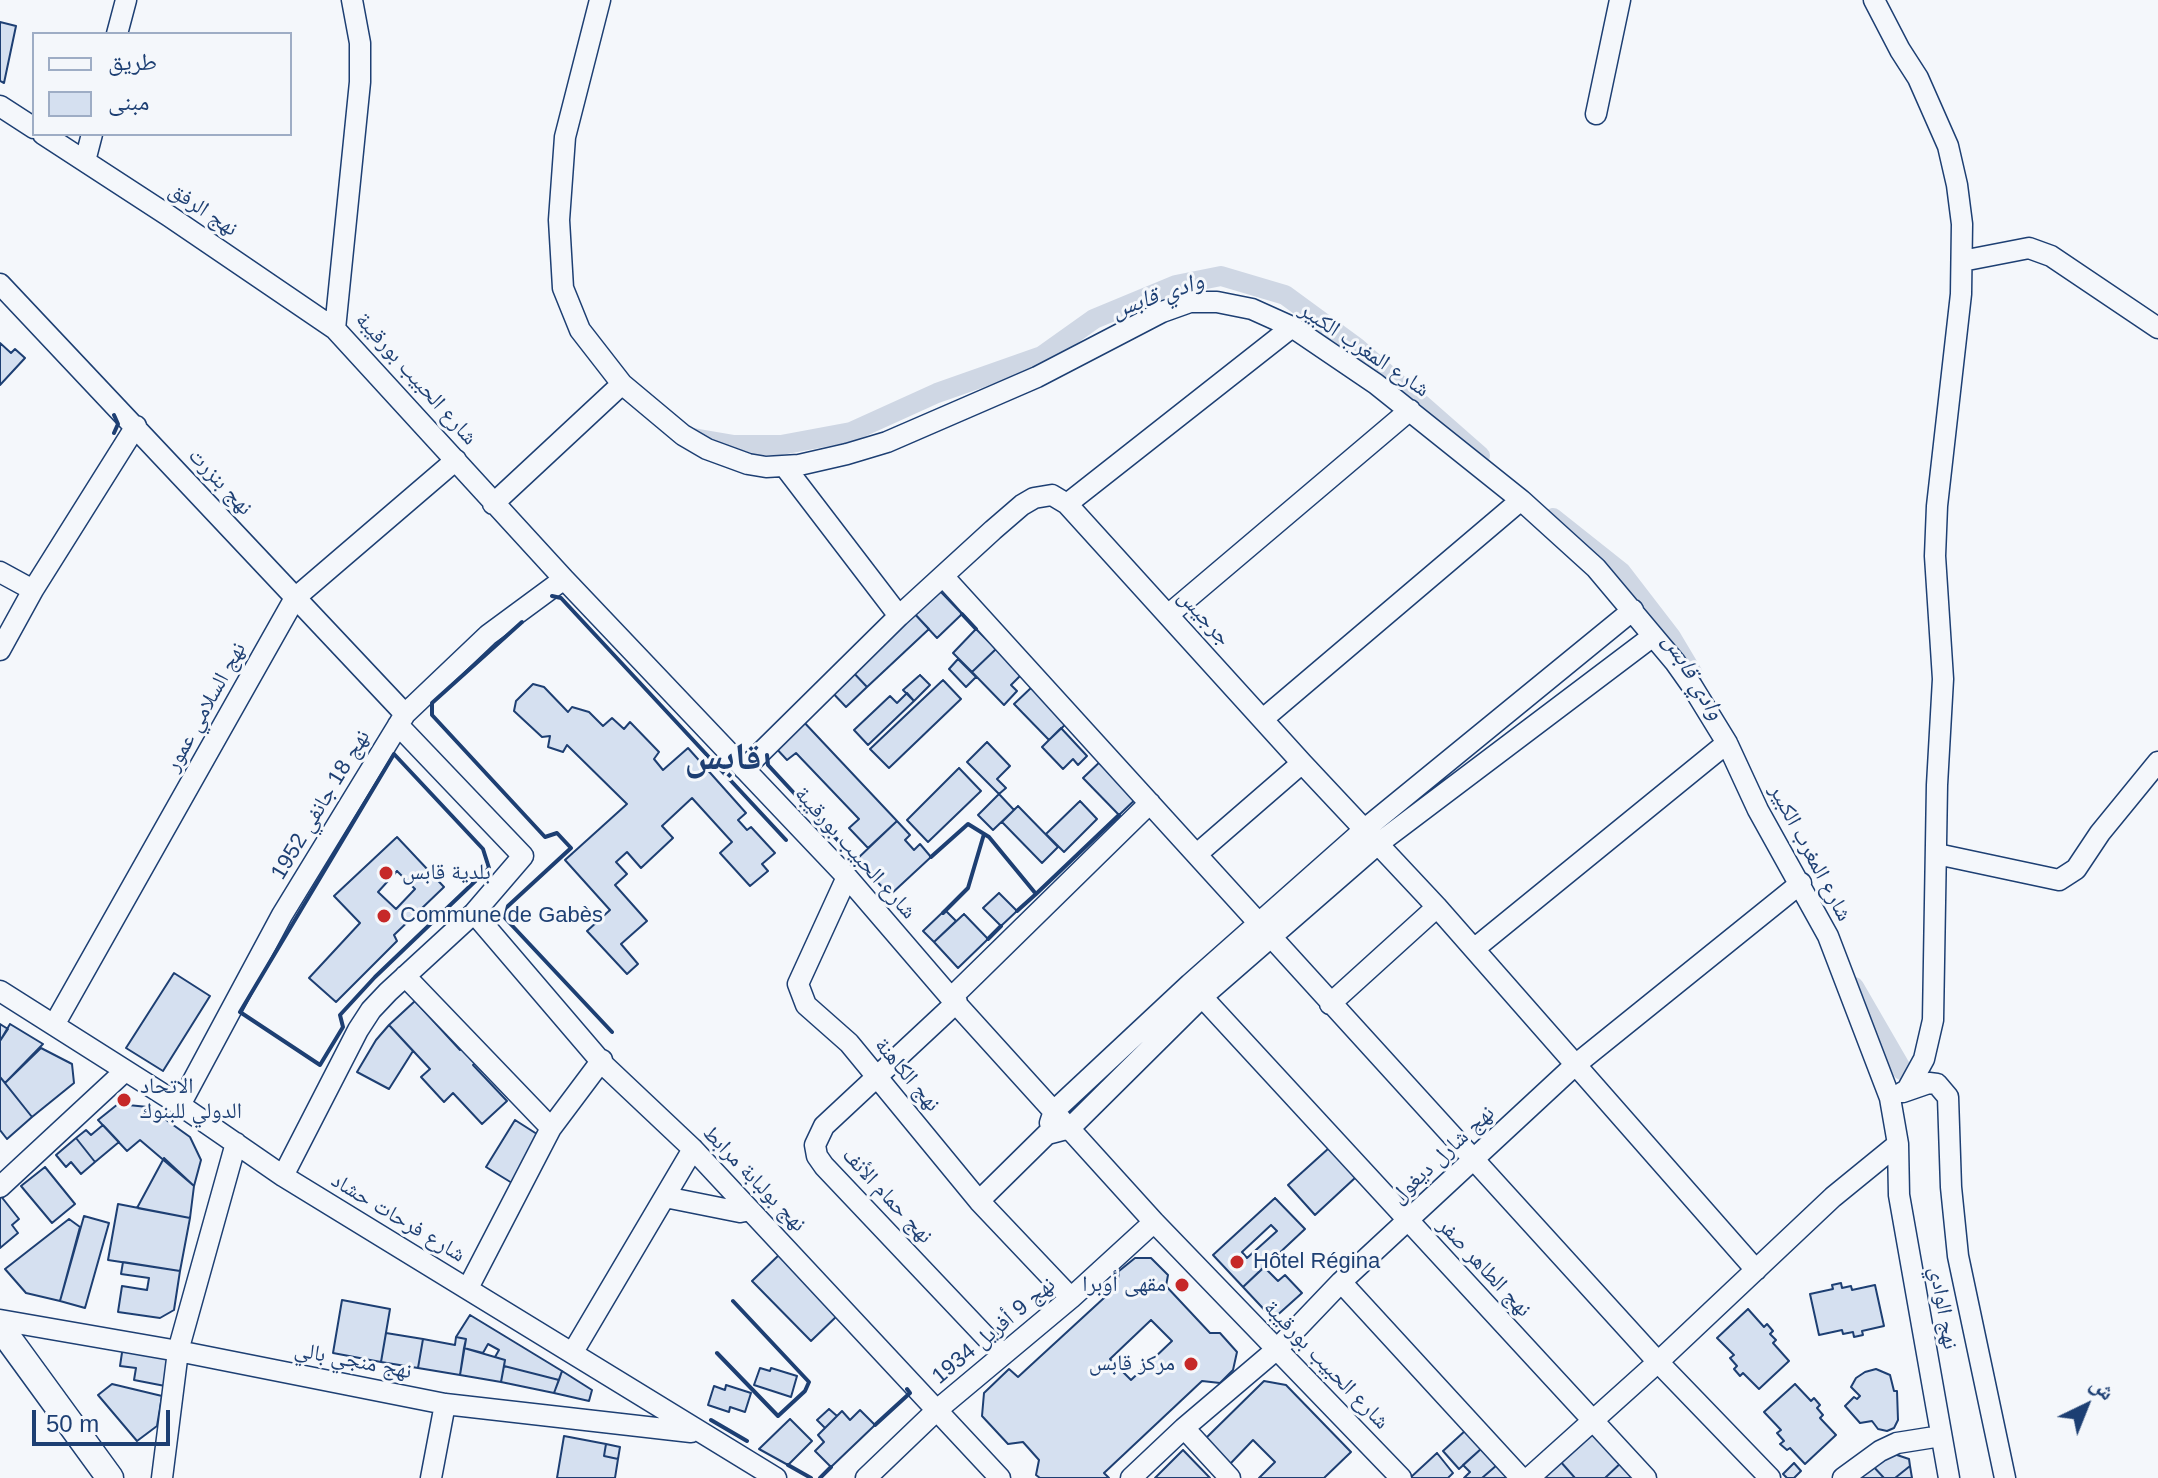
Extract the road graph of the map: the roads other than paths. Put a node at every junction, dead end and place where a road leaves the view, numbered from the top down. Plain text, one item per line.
1 (126, 0) edge
2 (352, 0) edge
3 (600, 0) edge
4 (1620, 0) edge
5 (1874, 0) edge
6 (118, 32) edge
7 (0, 106) edge
8 (1596, 114) dead end
9 (32, 127) edge
10 (46, 136) edge
11 (91, 136) edge
12 (85, 161) junction
13 (1962, 261) junction
14 (0, 284) edge
15 (1292, 327) junction
16 (2158, 328) edge
17 (335, 329) junction
18 (622, 384) junction
19 (1410, 410) junction
20 (136, 426) junction
21 (456, 460) junction
22 (785, 467) junction
23 (1521, 500) junction
24 (493, 504) junction
25 (1067, 504) junction
26 (0, 572) edge
27 (943, 576) junction
28 (564, 579) junction
29 (33, 590) junction
30 (295, 598) junction
31 (1633, 610) junction
32 (1168, 615) junction
33 (899, 616) junction
34 (1653, 636) junction
35 (0, 650) edge
36 (401, 719) junction
37 (1263, 719) junction
38 (1727, 743) junction
39 (2158, 762) edge
40 (1302, 763) junction
41 (744, 769) junction
42 (1150, 803) junction
43 (1372, 836) junction
44 (1197, 854) junction
45 (1937, 854) junction
46 (847, 877) junction
47 (1801, 883) junction
48 (1437, 907) junction
49 (474, 913) junction
50 (1264, 929) junction
51 (1474, 949) junction
52 (405, 976) junction
53 (1196, 990) junction
54 (0, 991) edge
55 (954, 1000) junction
56 (1330, 1004) junction
57 (54, 1025) junction
58 (602, 1060) junction
59 (1574, 1066) junction
60 (125, 1071) junction
61 (878, 1076) junction
62 (1899, 1094) junction
63 (180, 1105) junction
64 (1054, 1111) junction
65 (551, 1128) junction
66 (1070, 1128) junction
67 (1047, 1134) junction
68 (236, 1143) junction
69 (1898, 1144) junction
70 (693, 1149) junction
71 (1474, 1161) junction
72 (283, 1176) junction
73 (0, 1187) edge
74 (665, 1197) junction
75 (979, 1201) junction
76 (750, 1210) junction
77 (1407, 1221) junction
78 (1154, 1222) junction
79 (1756, 1270) junction
80 (1341, 1282) junction
81 (468, 1288) junction
82 (1071, 1298) junction
83 (0, 1320) edge
84 (0, 1327) edge
85 (1277, 1349) junction
86 (178, 1351) junction
87 (573, 1352) junction
88 (1003, 1355) junction
89 (1658, 1362) junction
90 (445, 1404) junction
91 (937, 1410) junction
92 (1595, 1419) junction
93 (1184, 1428) junction
94 (699, 1433) junction
95 (1941, 1436) junction
96 (110, 1478) edge
97 (162, 1478) edge
98 (431, 1478) edge
99 (776, 1478) edge
100 (866, 1478) edge
101 (1000, 1478) edge
102 (1131, 1478) edge
103 (1230, 1478) edge
104 (1401, 1478) edge
105 (1521, 1478) edge
106 (1529, 1478) edge
107 (1646, 1478) edge
108 (1770, 1478) edge
109 (1843, 1478) edge
110 (1949, 1478) edge
111 (2005, 1478) edge

1 - 6 street
2 - 17 street, شارع الحبيب بورقيبة
3 - 18 street, شارع المغرب الكبير
4 - 8 street
5 - 13 street
7 - 9 street
10 - 12 street, نهج الرفق
11 - 12 street
12 - 17 street, نهج الرفق
13 - 16 street
13 - 45 street
14 - 20 street, نهج بنزرت
15 - 19 street, شارع المغرب الكبير
15 - 22 street, شارع المغرب الكبير
15 - 25 street
17 - 21 street, شارع الحبيب بورقيبة
18 - 22 street, شارع المغرب الكبير
18 - 24 street
19 - 23 street, شارع المغرب الكبير
19 - 32 street
20 - 29 street
20 - 30 street, نهج بنزرت
21 - 24 street, شارع الحبيب بورقيبة
21 - 30 street, نهج السلامي عمور
22 - 33 street
23 - 31 street, شارع المغرب الكبير
23 - 37 street
24 - 28 street, شارع الحبيب بورقيبة
25 - 27 street
25 - 32 street, جرجيس
26 - 29 street
27 - 33 street
27 - 42 street
28 - 36 street, نهج 18 جانفي 1952
28 - 41 street, شارع الحبيب بورقيبة
29 - 35 street
30 - 36 street, نهج بنزرت
30 - 57 street, نهج السلامي عمور
31 - 34 street, شارع المغرب الكبير
31 - 43 street
32 - 37 street, جرجيس
33 - 41 street
34 - 38 street, شارع المغرب الكبير
34 - 43 street
36 - 49 street, نهج بنزرت
36 - 63 street, نهج 18 جانفي 1952
37 - 40 street, جرجيس
38 - 47 street, شارع المغرب الكبير
38 - 51 street
39 - 45 street
40 - 43 street, جرجيس
40 - 44 street
41 - 46 street, شارع الحبيب بورقيبة
42 - 44 street
42 - 55 street, نهج حمام الأنف
43 - 48 street, جرجيس
43 - 50 street
44 - 50 street
45 - 62 street
46 - 55 street, شارع الحبيب بورقيبة
46 - 61 street, نهج الكاهنة
47 - 59 street, نهج شارل ديغول
47 - 62 street, شارع المغرب الكبير
48 - 51 street, جرجيس
48 - 56 street
49 - 52 street, نهج بنزرت
49 - 58 street, نهج بولبابة مرابط
50 - 53 street
50 - 56 street
51 - 59 street, جرجيس
52 - 65 street
52 - 72 street, نهج بنزرت
53 - 64 street
53 - 66 street
53 - 77 street, نهج الطاهر صفر
54 - 57 street, شارع فرحات حشاد
55 - 61 street, نهج حمام الأنف
55 - 64 street, شارع الحبيب بورقيبة
56 - 71 street
57 - 60 street, شارع فرحات حشاد
58 - 65 street
58 - 70 street, نهج بولبابة مرابط
59 - 71 street, نهج شارل ديغول
59 - 79 street, جرجيس
60 - 63 street, شارع فرحات حشاد
60 - 73 street
61 - 75 street, نهج الكاهنة
61 - 88 street, نهج حمام الأنف
62 - 69 street, شارع المغرب الكبير
62 - 111 street
63 - 68 street, شارع فرحات حشاد
64 - 66 street, شارع الحبيب بورقيبة
64 - 67 street
65 - 81 street
66 - 67 street
66 - 78 street, شارع الحبيب بورقيبة
67 - 75 street
68 - 72 street, شارع فرحات حشاد
68 - 86 street
69 - 79 street
69 - 95 street, نهج الوادي
70 - 74 street
70 - 76 street, نهج بولبابة مرابط
71 - 77 street, نهج شارل ديغول
71 - 89 street
72 - 81 street, شارع فرحات حشاد
74 - 76 street
74 - 87 street
75 - 82 street, نهج الكاهنة
76 - 91 street, نهج بولبابة مرابط
77 - 80 street, نهج شارل ديغول
77 - 92 street, نهج الطاهر صفر
78 - 82 street, نهج 9 أفريل 1934
78 - 85 street, شارع الحبيب بورقيبة
79 - 89 street
80 - 85 street, نهج شارل ديغول
80 - 105 street
81 - 87 street, شارع فرحات حشاد
82 - 88 street, نهج 9 أفريل 1934
83 - 86 street, نهج منجي بالي
84 - 96 main road
85 - 93 street, نهج شارل ديغول
85 - 104 street, شارع الحبيب بورقيبة
86 - 90 street, نهج منجي بالي
86 - 97 street
87 - 94 street, شارع فرحات حشاد
88 - 91 street, نهج 9 أفريل 1934
89 - 92 street
89 - 108 street
90 - 94 street, نهج منجي بالي
90 - 98 street
91 - 100 street, نهج 9 أفريل 1934
91 - 101 street, نهج بولبابة مرابط
92 - 106 street
92 - 107 street, نهج الطاهر صفر
93 - 102 street, نهج شارل ديغول
93 - 103 street
94 - 99 street, شارع فرحات حشاد
95 - 109 street
95 - 110 street, نهج الوادي

